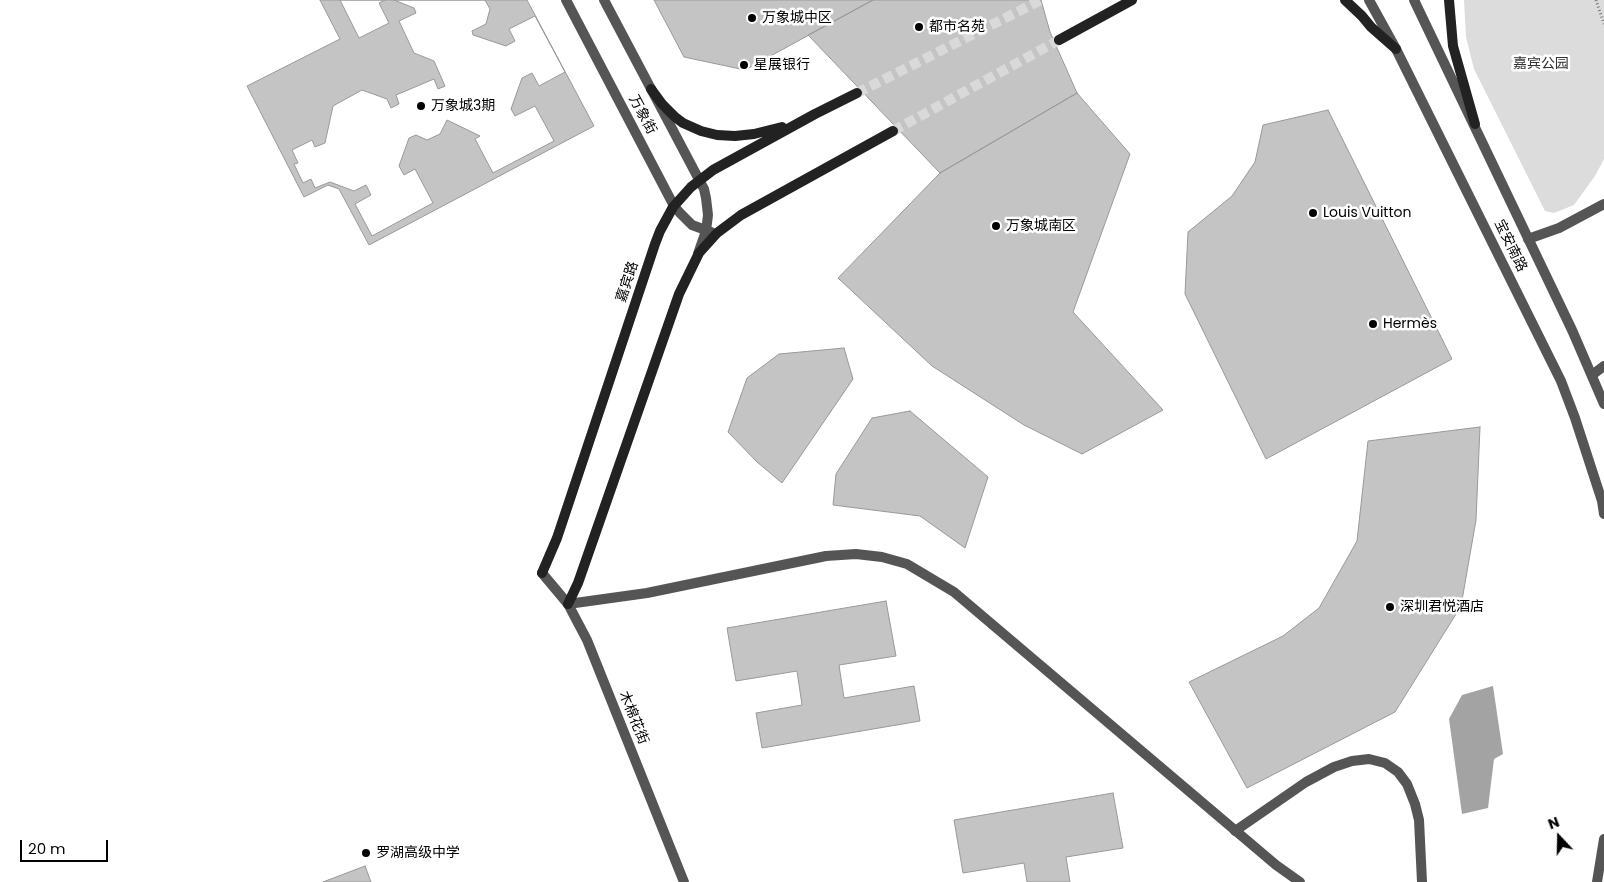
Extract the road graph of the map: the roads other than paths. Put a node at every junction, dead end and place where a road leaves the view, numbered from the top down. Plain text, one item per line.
1 (566, 0) edge
2 (604, 0) edge
3 (1132, 0) edge
4 (1345, 0) edge
5 (1370, 0) edge
6 (1414, 0) edge
7 (1449, 0) edge
8 (1059, 40) tunnel mouth
9 (1396, 49) junction
10 (651, 89) junction
11 (857, 93) tunnel mouth
12 (815, 114) junction
13 (1475, 124) junction
14 (893, 131) tunnel mouth
15 (699, 180) junction
16 (1604, 205) edge
17 (674, 206) junction
18 (706, 231) junction
19 (717, 233) junction
20 (1528, 239) junction
21 (694, 262) junction
22 (1604, 366) edge
23 (1592, 375) junction
24 (1604, 404) edge
25 (1604, 514) edge
26 (542, 573) joint
27 (568, 604) junction
28 (1235, 831) junction
29 (1604, 838) edge
30 (684, 882) edge
31 (1300, 882) edge
32 (1422, 882) edge
33 (1597, 882) edge

1 - 17 street, 万象街
2 - 10 street, 万象街
3 - 8 main road
4 - 9 main road
5 - 9 street, 宝安南路
6 - 13 street, 宝安南路
7 - 13 main road
9 - 25 street, 宝安南路
10 - 12 main road
10 - 15 street, 万象街
11 - 12 main road, 嘉宾路
12 - 15 main road, 嘉宾路
13 - 20 street, 宝安南路
14 - 19 main road
15 - 17 main road, 嘉宾路
15 - 18 street, 万象街
16 - 20 street
17 - 18 street, 万象街
17 - 26 main road, 嘉宾路
18 - 19 street, 万象街
18 - 21 street, 万象街
19 - 21 main road
20 - 23 street, 宝安南路
21 - 27 main road
22 - 23 street
23 - 24 street, 宝安南路
26 - 27 street, 木棉花街
27 - 28 street
27 - 30 street, 木棉花街
28 - 31 street
28 - 32 street
29 - 33 street

